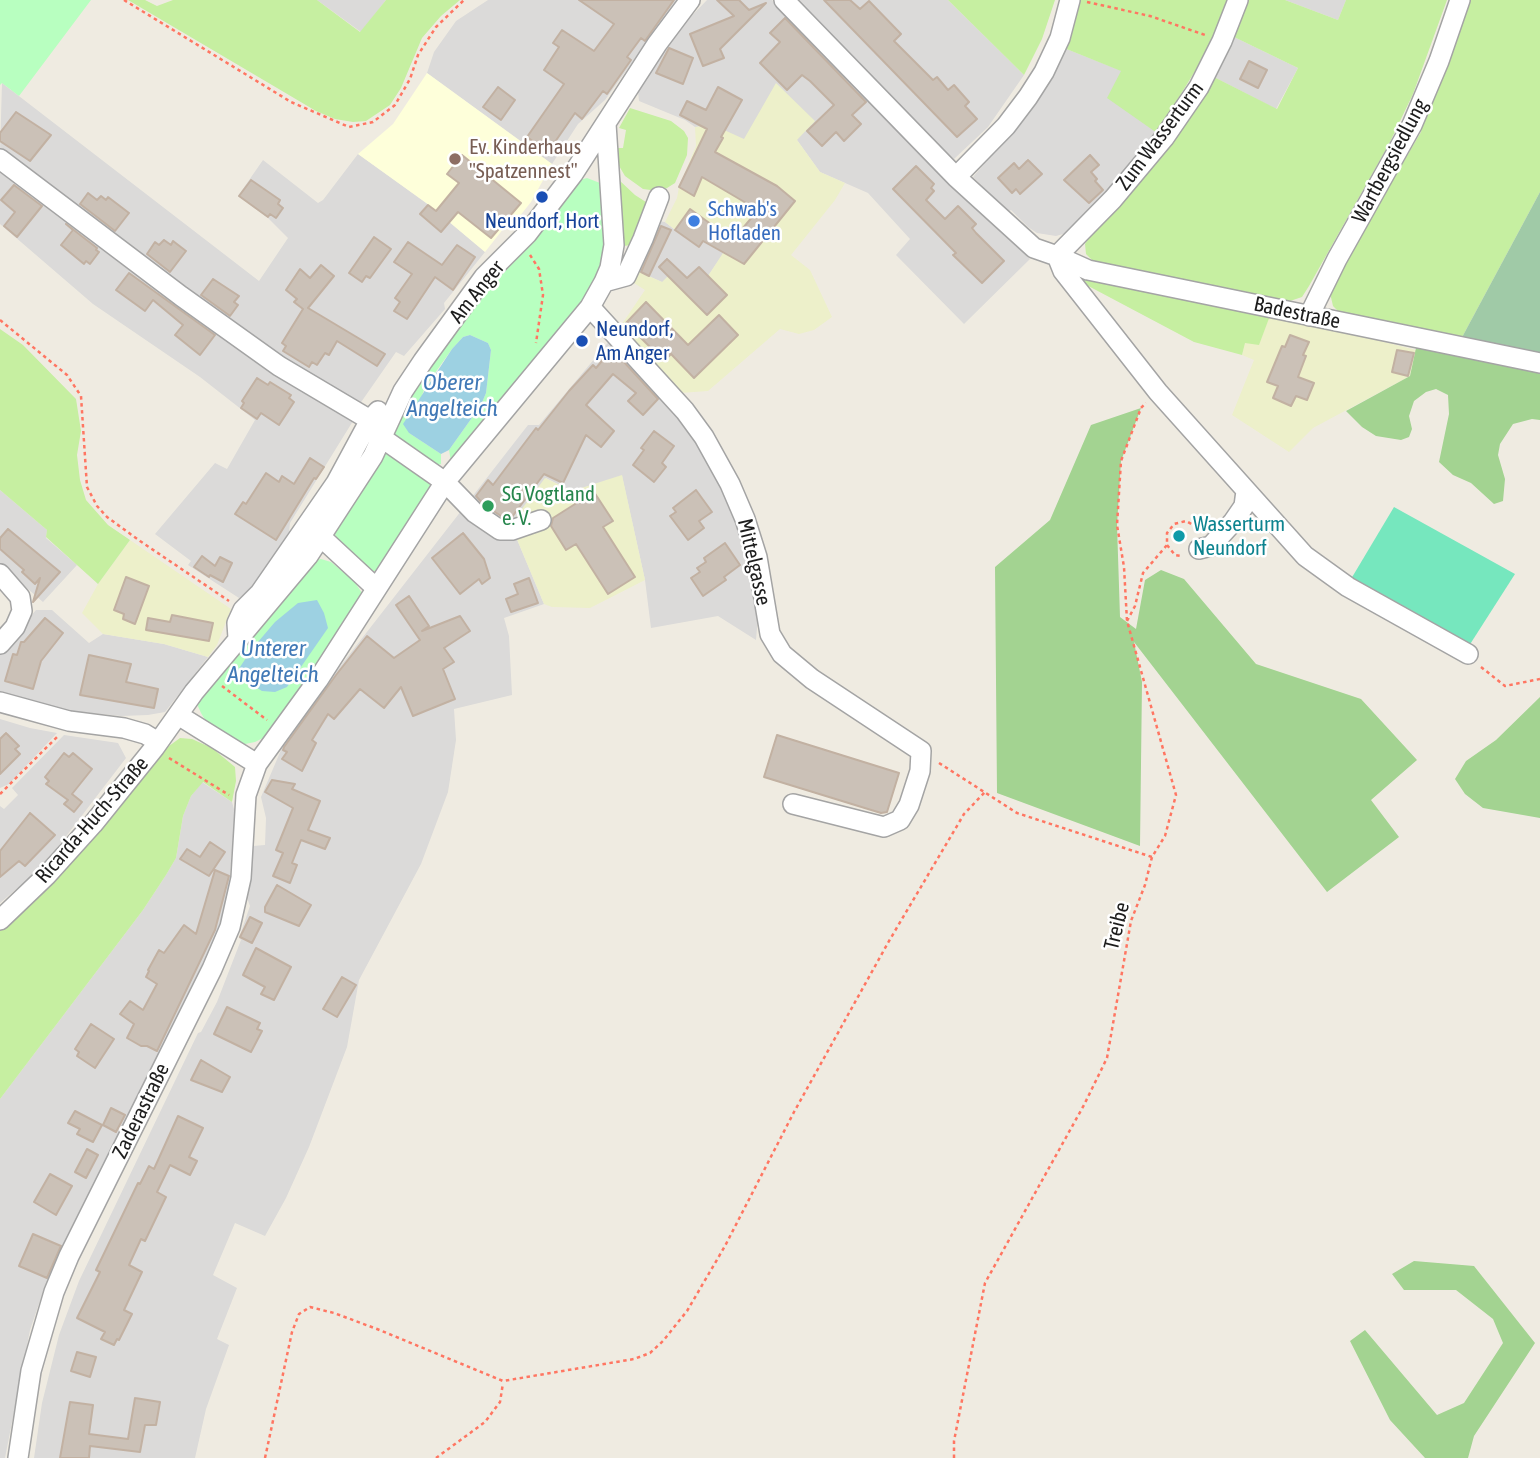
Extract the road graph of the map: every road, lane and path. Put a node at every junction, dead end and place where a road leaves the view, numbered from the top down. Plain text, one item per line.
1 (124, 0) edge
2 (464, 0) edge
3 (690, 0) edge
4 (784, 0) edge
5 (1070, 0) edge
6 (1081, 0) edge
7 (1238, 0) edge
8 (1460, 0) edge
9 (1222, 41) junction
10 (606, 124) junction
11 (0, 159) edge
12 (956, 177) junction
13 (659, 197) dead end
14 (520, 241) junction
15 (1057, 256) junction
16 (604, 282) junction
17 (590, 307) junction
18 (1309, 316) junction
19 (0, 320) edge
20 (1540, 363) edge
21 (539, 368) junction
22 (403, 391) junction
23 (1158, 392) junction
24 (370, 420) junction
25 (382, 438) junction
26 (445, 482) junction
27 (1246, 491) junction
28 (541, 520) dead end
29 (321, 537) junction
30 (1167, 545) dead end
31 (1199, 549) dead end
32 (0, 574) edge
33 (376, 588) junction
34 (243, 610) junction
35 (1127, 621) junction
36 (238, 638) junction
37 (0, 644) edge
38 (1468, 654) joint
39 (1540, 680) edge
40 (216, 683) dead end
41 (0, 702) edge
42 (178, 715) junction
43 (269, 721) dead end
44 (63, 730) dead end
45 (156, 744) junction
46 (921, 751) junction
47 (257, 764) junction
48 (985, 792) junction
49 (0, 794) edge
50 (793, 804) dead end
51 (245, 808) junction
52 (1152, 857) junction
53 (0, 920) edge
54 (503, 1381) junction
55 (18, 1458) edge
56 (265, 1458) edge
57 (436, 1458) edge
58 (954, 1458) edge

1 - 2 path
3 - 10 street, Am Anger
4 - 12 street, Badestraße
5 - 12 street
6 - 9 path
7 - 9 street, Zum Wasserturm
8 - 18 street, Wartbergsiedlung
9 - 15 street, Zum Wasserturm
10 - 14 street, Am Anger
10 - 16 street
11 - 24 street
12 - 15 street, Badestraße
13 - 16 street
14 - 21 path
14 - 22 street, Am Anger
15 - 18 street, Badestraße
15 - 23 street
16 - 17 street
17 - 21 street
17 - 46 street, Mittelgasse
18 - 20 street, Badestraße
19 - 34 path
21 - 26 street
22 - 24 street, Am Anger
22 - 25 street, Am Anger
23 - 27 street
23 - 35 path, Treibe
24 - 34 street, Am Anger
25 - 26 street
25 - 29 street, Am Anger
26 - 28 street
26 - 33 street
27 - 31 street
27 - 38 street
29 - 33 street
29 - 36 street, Am Anger
30 - 35 path
32 - 37 street
33 - 47 street
34 - 36 street, Am Anger
35 - 52 path, Treibe
36 - 42 street, Am Anger
38 - 39 path
40 - 43 path
41 - 45 street
42 - 45 street, Ricarda-Huch-Straße
42 - 47 street
44 - 49 path
45 - 51 path
45 - 53 street, Ricarda-Huch-Straße
46 - 48 path
46 - 50 street
47 - 51 street, Zaderastraße
48 - 52 path
48 - 54 path
51 - 55 street, Zaderastraße
52 - 58 path, Treibe
54 - 56 path
54 - 57 path

